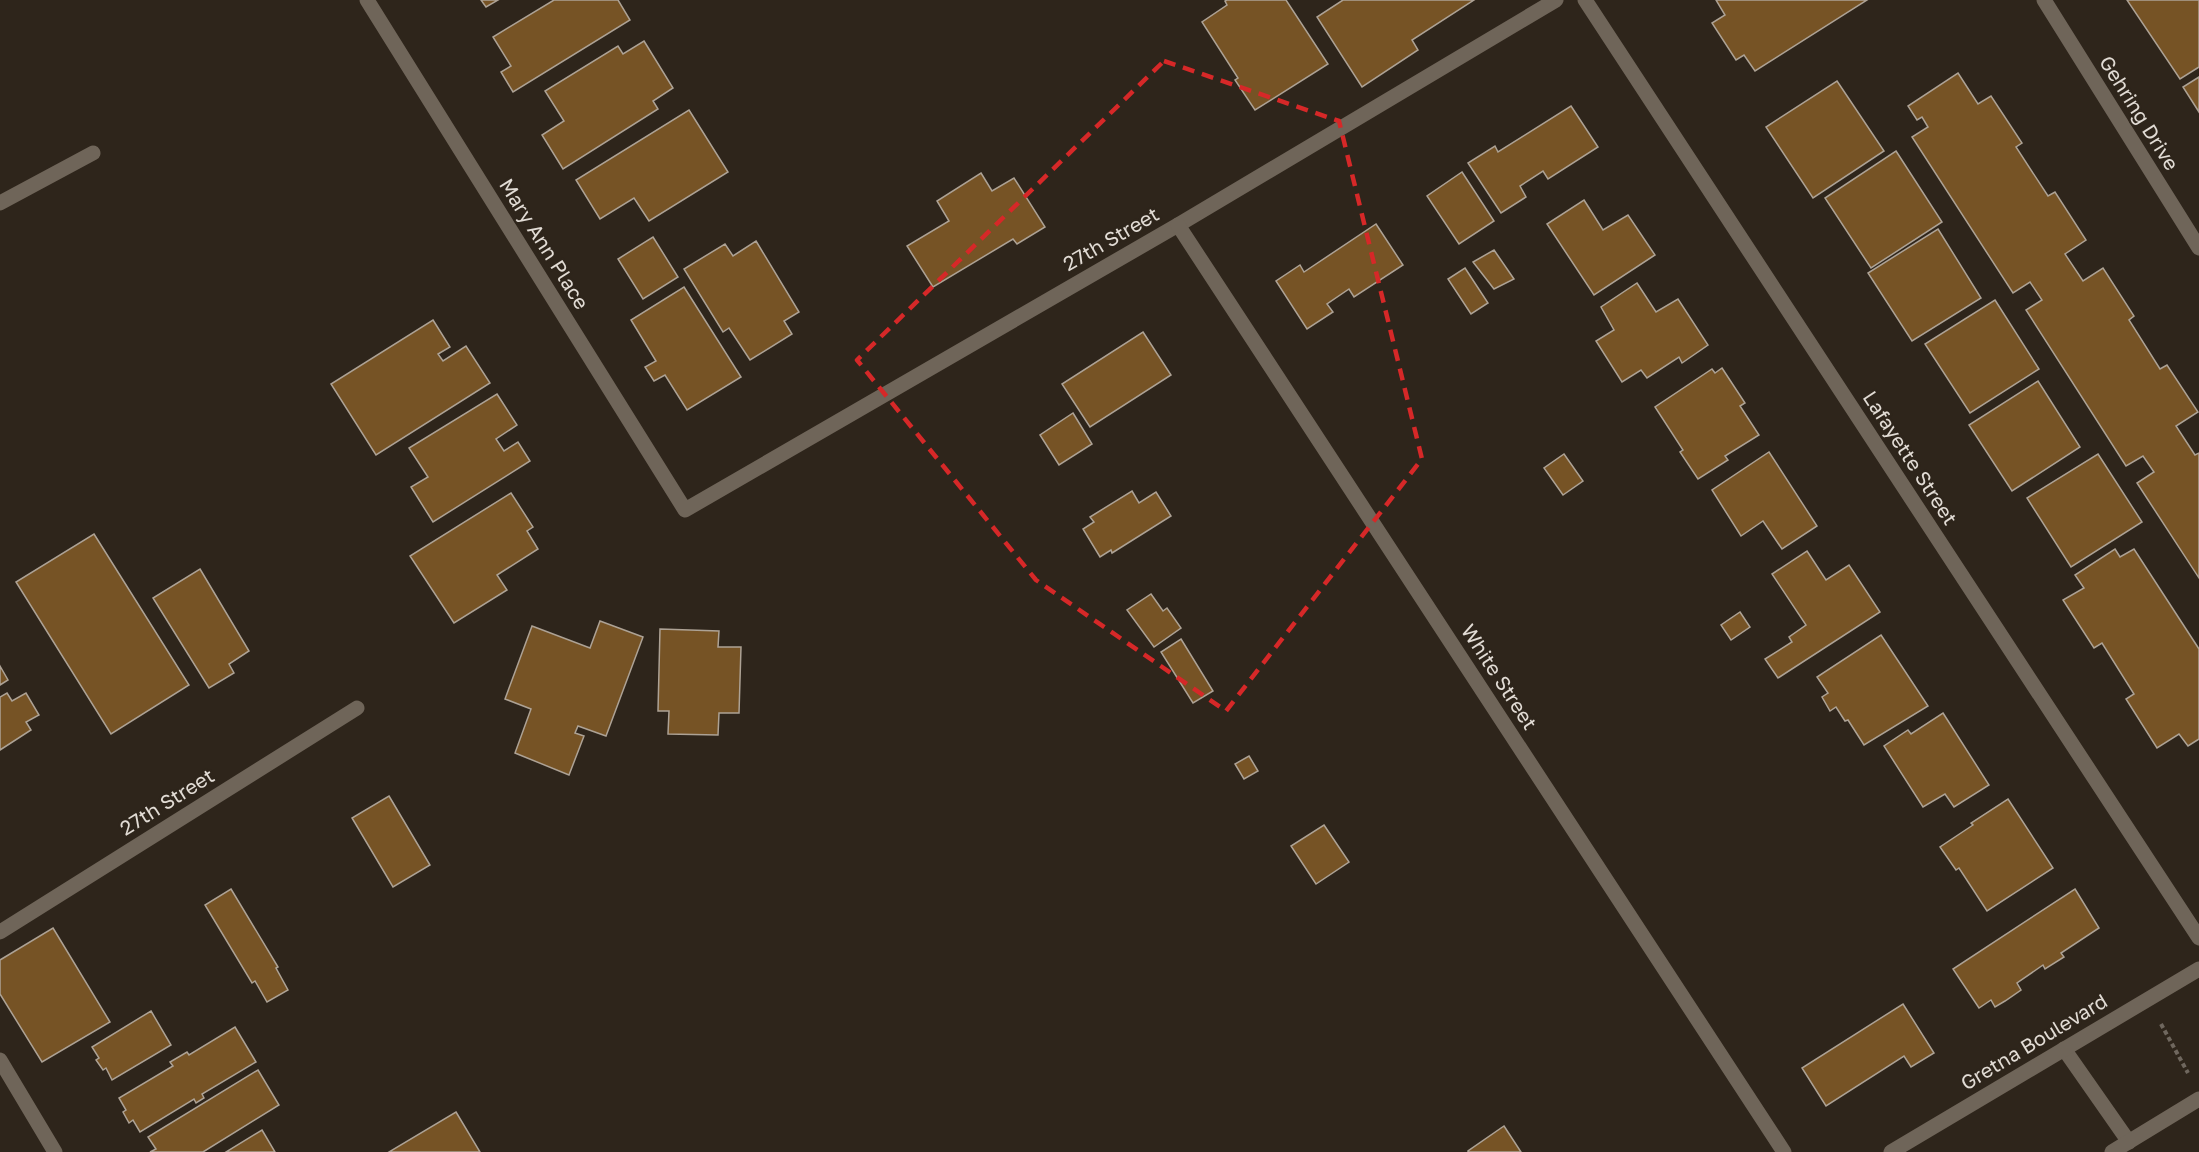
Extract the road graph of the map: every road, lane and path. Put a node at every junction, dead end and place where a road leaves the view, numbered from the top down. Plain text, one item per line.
1 (367, 0) edge
2 (1556, 0) edge
3 (1585, 0) edge
4 (2044, 0) edge
5 (93, 153) dead end
6 (0, 203) edge
7 (1178, 225) junction
8 (2199, 248) edge
9 (685, 510) joint
10 (357, 708) dead end
11 (0, 932) edge
12 (2199, 938) edge
13 (2199, 969) edge
14 (2161, 1023) dead end
15 (2064, 1049) junction
16 (0, 1060) edge
17 (2188, 1074) dead end
18 (2199, 1100) edge
19 (2129, 1142) junction
20 (55, 1152) edge
21 (1784, 1152) edge
22 (1891, 1152) edge
23 (2112, 1152) edge

1 - 9 street, Mary Ann Place
2 - 7 street, 27th Street
3 - 12 street, Lafayette Street
4 - 8 street, Gehring Drive
5 - 6 street
7 - 9 street, 27th Street
7 - 21 street, White Street
10 - 11 street, 27th Street
13 - 15 street, Gretna Boulevard
14 - 17 path
15 - 19 street
15 - 22 street, Gretna Boulevard
16 - 20 street
18 - 19 street
19 - 23 street

